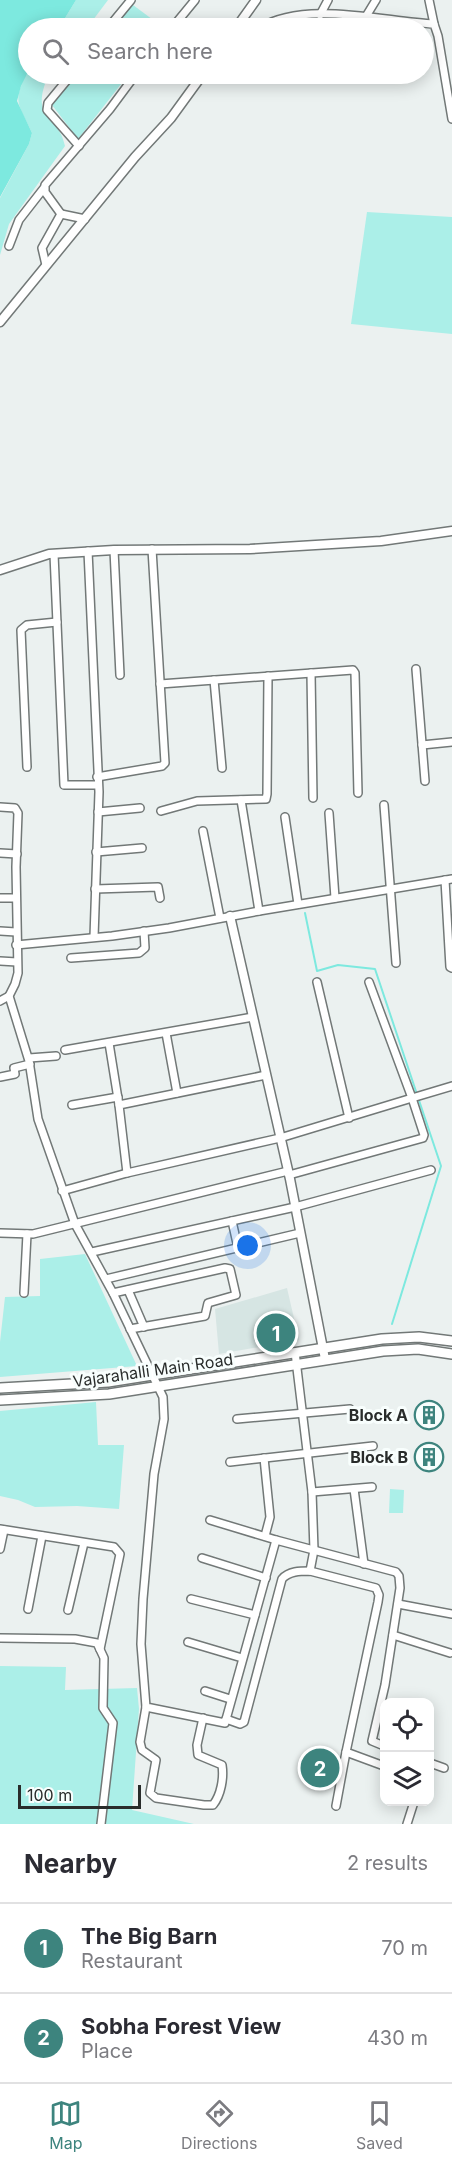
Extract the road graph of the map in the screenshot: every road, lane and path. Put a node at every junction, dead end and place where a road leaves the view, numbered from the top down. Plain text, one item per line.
1 (131, 0) edge
2 (195, 0) edge
3 (256, 0) edge
4 (327, 0) edge
5 (376, 0) edge
6 (429, 0) edge
7 (320, 15) junction
8 (116, 18) edge
9 (180, 18) edge
10 (243, 18) edge
11 (286, 18) edge
12 (365, 18) joint
13 (433, 18) edge
14 (434, 24) edge
15 (64, 84) edge
16 (128, 84) edge
17 (196, 84) edge
18 (452, 119) edge
19 (79, 146) junction
20 (44, 188) junction
21 (61, 214) junction
22 (85, 219) junction
23 (9, 246) dead end
24 (46, 265) junction
25 (0, 322) edge
26 (452, 531) edge
27 (152, 549) junction
28 (114, 550) junction
29 (88, 551) junction
30 (54, 554) junction
31 (0, 570) edge
32 (57, 622) junction
33 (416, 669) dead end
34 (311, 673) junction
35 (120, 675) dead end
36 (268, 676) junction
37 (214, 680) junction
38 (160, 684) junction
39 (452, 742) edge
40 (422, 745) junction
41 (27, 767) dead end
42 (222, 768) dead end
43 (98, 781) junction
44 (425, 781) dead end
45 (358, 793) dead end
46 (313, 798) dead end
47 (241, 800) junction
48 (384, 805) dead end
49 (0, 807) edge
50 (140, 808) dead end
51 (161, 811) dead end
52 (98, 812) junction
53 (329, 813) dead end
54 (285, 817) dead end
55 (203, 831) dead end
56 (142, 848) dead end
57 (96, 852) junction
58 (0, 853) edge
59 (16, 854) junction
60 (448, 880) edge
61 (95, 889) junction
62 (390, 889) junction
63 (0, 898) edge
64 (16, 898) junction
65 (160, 898) dead end
66 (335, 898) junction
67 (298, 904) junction
68 (259, 911) junction
69 (230, 916) junction
70 (220, 918) junction
71 (0, 931) edge
72 (144, 931) junction
73 (16, 932) junction
74 (94, 937) junction
75 (16, 945) junction
76 (71, 958) dead end
77 (0, 961) edge
78 (17, 962) junction
79 (396, 963) dead end
80 (452, 968) edge
81 (317, 982) dead end
82 (369, 982) dead end
83 (9, 996) junction
84 (0, 1001) edge
85 (253, 1017) junction
86 (166, 1033) junction
87 (110, 1043) junction
88 (65, 1050) dead end
89 (57, 1056) dead end
90 (29, 1061) junction
91 (266, 1076) junction
92 (0, 1077) edge
93 (452, 1086) edge
94 (177, 1094) junction
95 (118, 1097) junction
96 (412, 1098) junction
97 (72, 1105) dead end
98 (119, 1105) junction
99 (349, 1118) junction
100 (280, 1138) junction
101 (430, 1170) dead end
102 (127, 1173) junction
103 (288, 1173) junction
104 (62, 1191) junction
105 (295, 1207) junction
106 (232, 1221) junction
107 (75, 1224) junction
108 (0, 1233) edge
109 (300, 1233) junction
110 (27, 1234) junction
111 (238, 1248) junction
112 (92, 1252) junction
113 (106, 1279) junction
114 (128, 1290) junction
115 (24, 1293) dead end
116 (113, 1293) junction
117 (144, 1327) junction
118 (130, 1329) junction
119 (452, 1341) edge
120 (323, 1347) junction
121 (295, 1352) junction
122 (452, 1354) edge
123 (325, 1359) junction
124 (297, 1364) junction
125 (153, 1375) junction
126 (159, 1387) junction
127 (0, 1388) edge
128 (0, 1400) edge
129 (350, 1409) dead end
130 (303, 1413) junction
131 (237, 1419) dead end
132 (373, 1446) dead end
133 (309, 1454) junction
134 (264, 1458) junction
135 (230, 1462) dead end
136 (372, 1487) dead end
137 (354, 1489) junction
138 (312, 1492) junction
139 (210, 1520) dead end
140 (2, 1529) edge
141 (42, 1536) junction
142 (265, 1536) junction
143 (276, 1540) junction
144 (84, 1543) junction
145 (0, 1549) edge
146 (314, 1550) junction
147 (202, 1558) dead end
148 (364, 1564) junction
149 (310, 1571) junction
150 (266, 1578) junction
151 (191, 1599) dead end
152 (398, 1604) junction
153 (28, 1609) dead end
154 (68, 1610) dead end
155 (452, 1614) edge
156 (255, 1615) junction
157 (393, 1635) junction
158 (0, 1638) edge
159 (188, 1642) dead end
160 (100, 1649) junction
161 (450, 1653) dead end
162 (242, 1658) junction
163 (205, 1691) dead end
164 (382, 1698) edge
165 (230, 1699) junction
166 (146, 1707) junction
167 (380, 1707) edge
168 (203, 1718) junction
169 (226, 1719) junction
170 (380, 1744) edge
171 (346, 1752) junction
172 (380, 1765) edge
173 (434, 1765) edge
174 (444, 1768) dead end
175 (336, 1806) dead end
176 (413, 1806) edge
177 (101, 1824) edge
178 (407, 1824) edge

1 - 8 street
2 - 9 street
3 - 10 street
4 - 7 street
5 - 12 street
6 - 13 street
7 - 11 street
7 - 12 street
14 - 18 street
15 - 19 street
16 - 19 street
17 - 22 street
19 - 20 street
20 - 21 street
20 - 23 street
21 - 22 street
21 - 24 street
22 - 24 street
24 - 25 street
26 - 27 street
27 - 28 street
27 - 38 street
28 - 29 street
28 - 35 street
29 - 30 street
29 - 43 street
30 - 31 street
30 - 32 street
32 - 41 street
32 - 43 street
33 - 40 street
34 - 36 street
34 - 45 street
34 - 46 street
36 - 37 street
36 - 47 street
37 - 38 street
37 - 42 street
38 - 43 street
39 - 40 street
40 - 44 street
43 - 52 street
47 - 51 street
47 - 68 street
48 - 62 street
49 - 59 street
50 - 52 street
52 - 57 street
53 - 66 street
54 - 67 street
55 - 70 street
56 - 57 street
57 - 61 street
58 - 59 street
59 - 64 street
60 - 62 street
60 - 80 street
61 - 65 street
61 - 74 street
62 - 66 street
62 - 79 street
63 - 64 street
64 - 73 street
66 - 67 street
67 - 68 street
68 - 69 street
69 - 70 street
69 - 85 street
70 - 72 street
71 - 73 street
72 - 74 street
72 - 76 street
73 - 75 street
74 - 75 street
75 - 78 street
77 - 78 street
78 - 83 street
81 - 99 street
82 - 96 street
83 - 84 street
83 - 90 street
85 - 86 street
85 - 91 street
86 - 87 street
86 - 94 street
87 - 88 street
87 - 95 street
89 - 90 street
90 - 92 street
90 - 104 street
91 - 94 street
91 - 100 street
93 - 96 street
94 - 98 street
95 - 97 street
95 - 98 street
96 - 99 street
96 - 103 street
98 - 102 street
99 - 100 street
100 - 102 street
100 - 103 street
101 - 105 street
102 - 104 street
103 - 105 street
103 - 107 street
104 - 107 street
105 - 106 street
105 - 109 street
106 - 111 street
106 - 112 street
107 - 110 street
107 - 112 street
108 - 110 street
109 - 111 street
109 - 120 street
110 - 115 street
111 - 113 street
112 - 113 street
113 - 116 street
114 - 116 street
114 - 117 street
114 - 117 street
116 - 118 street
117 - 118 street
118 - 125 street
119 - 120 main road, Vajarahalli Main Road
120 - 121 main road, Vajarahalli Main Road
120 - 123 street
121 - 124 street
121 - 125 main road, Vajarahalli Main Road
122 - 123 main road, Vajarahalli Main Road
123 - 124 main road, Vajarahalli Main Road
124 - 126 main road, Vajarahalli Main Road
124 - 130 street
125 - 126 street
125 - 127 main road, Vajarahalli Main Road
126 - 128 main road, Vajarahalli Main Road
126 - 166 street
129 - 130 street
130 - 131 street
130 - 133 street
132 - 133 street
133 - 134 street
133 - 138 street
134 - 135 street
134 - 142 street
136 - 137 street
137 - 138 street
137 - 148 street
138 - 146 street
139 - 142 street
140 - 141 street
140 - 145 street
141 - 144 street
141 - 153 street
142 - 143 street
143 - 146 street
143 - 150 street
144 - 154 street
144 - 160 street
146 - 148 street
146 - 149 street
147 - 150 street
148 - 152 street
149 - 169 street
149 - 171 street
150 - 156 street
151 - 156 street
152 - 155 street
152 - 157 street
156 - 162 street
157 - 161 street
157 - 164 street
158 - 160 street
159 - 162 street
160 - 177 street
162 - 165 street
163 - 165 street
165 - 169 street
166 - 168 street
166 - 168 street
167 - 170 street
168 - 169 street
171 - 172 street
171 - 175 street
173 - 174 street
176 - 178 street

